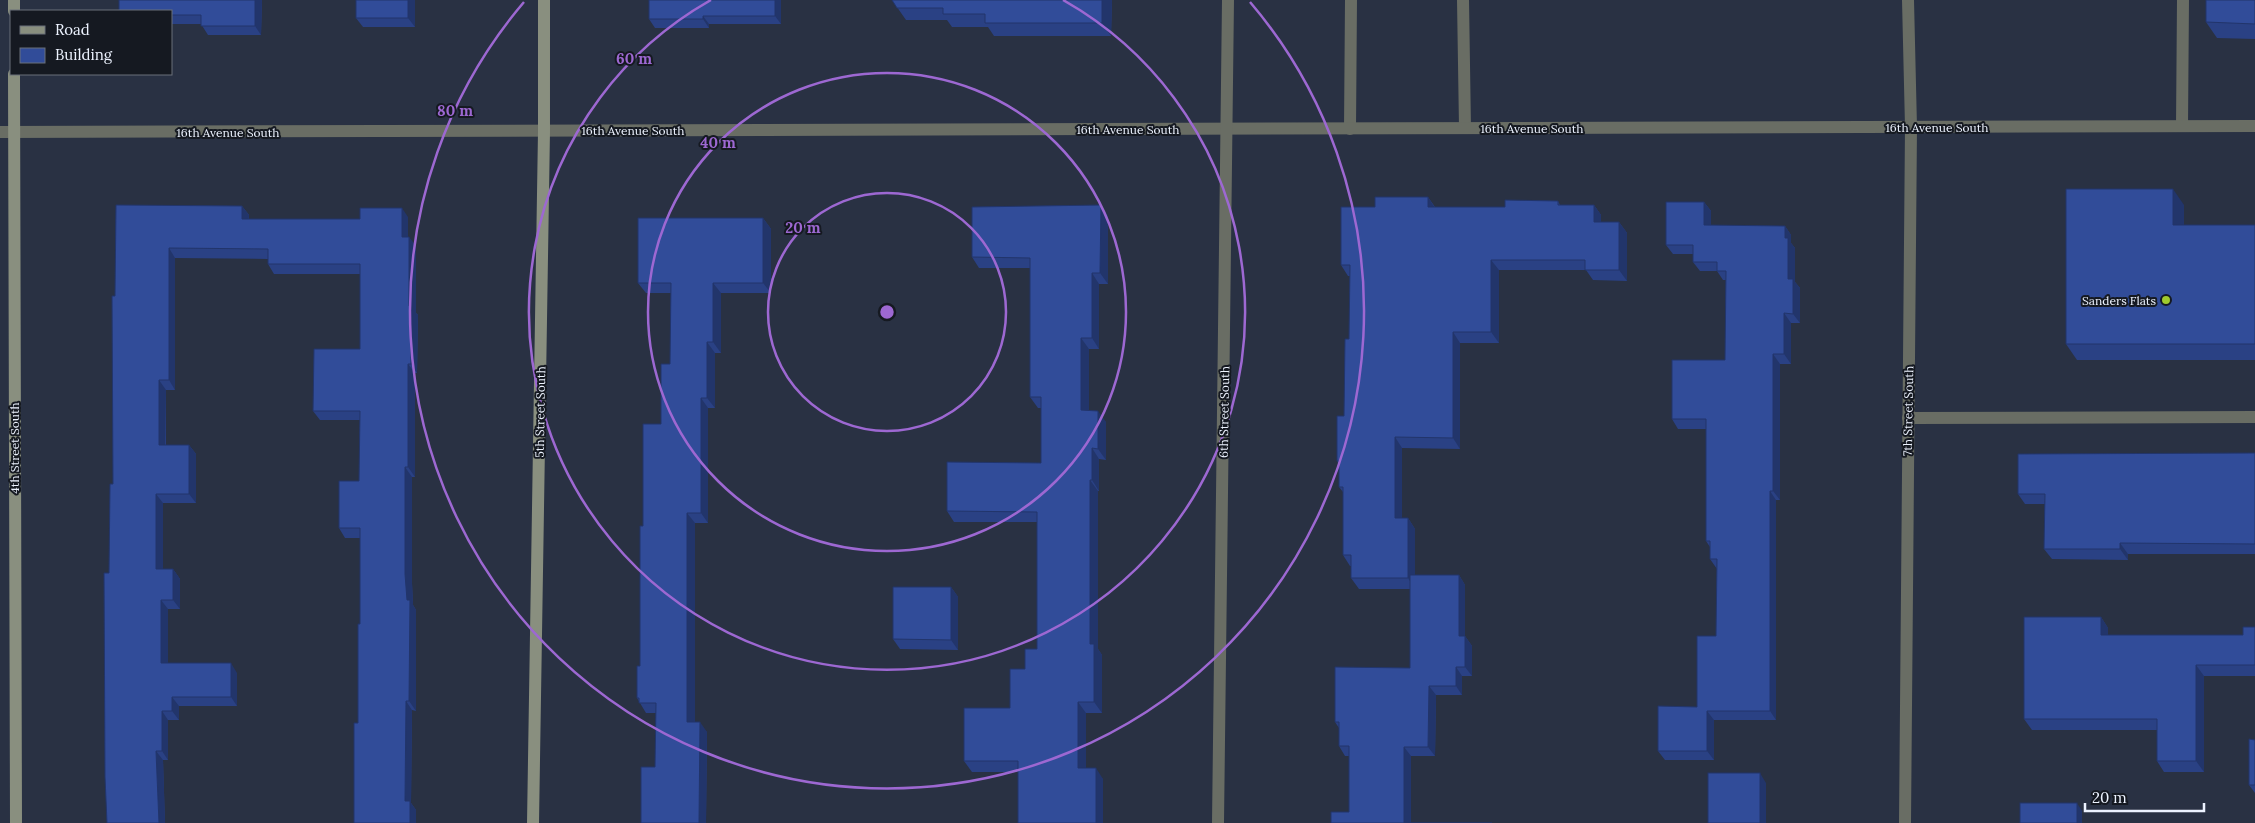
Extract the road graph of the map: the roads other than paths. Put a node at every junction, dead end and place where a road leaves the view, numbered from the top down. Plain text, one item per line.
1 (544, 0) edge
2 (1228, 0) edge
3 (1351, 0) edge
4 (1463, 0) edge
5 (1908, 0) edge
6 (2183, 0) edge
7 (14, 75) edge
8 (2182, 126) junction
9 (2255, 126) edge
10 (1911, 127) junction
11 (1350, 128) junction
12 (1464, 128) junction
13 (1228, 129) junction
14 (544, 130) junction
15 (0, 132) edge
16 (14, 132) junction
17 (2255, 417) edge
18 (1908, 418) junction
19 (16, 823) edge
20 (533, 823) edge
21 (1218, 823) edge
22 (1905, 823) edge

1 - 14 street, 5th Street South
2 - 13 street, 6th Street South
3 - 11 street
4 - 12 street
5 - 10 street, 7th Street South
6 - 8 street
7 - 16 street, 4th Street South
8 - 9 street, 16th Avenue South
8 - 10 street, 16th Avenue South
10 - 12 street, 16th Avenue South
10 - 18 street, 7th Street South
11 - 12 street, 16th Avenue South
11 - 13 street, 16th Avenue South
13 - 14 street, 16th Avenue South
13 - 21 street, 6th Street South
14 - 16 street, 16th Avenue South
14 - 20 street, 5th Street South
15 - 16 street, 16th Avenue South
16 - 19 street, 4th Street South
17 - 18 street
18 - 22 street, 7th Street South

